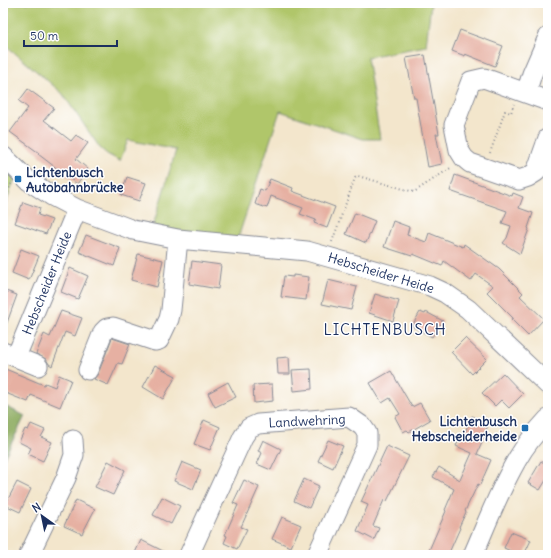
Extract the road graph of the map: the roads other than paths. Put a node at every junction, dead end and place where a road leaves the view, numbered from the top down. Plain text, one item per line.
1 (548, 37) edge
2 (523, 91) junction
3 (548, 101) edge
4 (548, 138) edge
5 (3, 156) edge
6 (77, 209) junction
7 (178, 239) junction
8 (10, 355) edge
9 (38, 366) dead end
10 (88, 370) dead end
11 (548, 385) edge
12 (548, 419) edge
13 (73, 440) dead end
14 (29, 555) edge
15 (189, 555) edge
16 (317, 555) edge
17 (473, 555) edge

1 - 2 street
2 - 3 street
2 - 4 street
5 - 6 street, Hebscheider Heide
6 - 7 street, Hebscheider Heide
6 - 8 street, Hebscheider Heide
7 - 10 street
7 - 11 street, Hebscheider Heide
8 - 9 street, Hebscheider Heide
12 - 17 street
13 - 14 street
15 - 16 street, Landwehring

